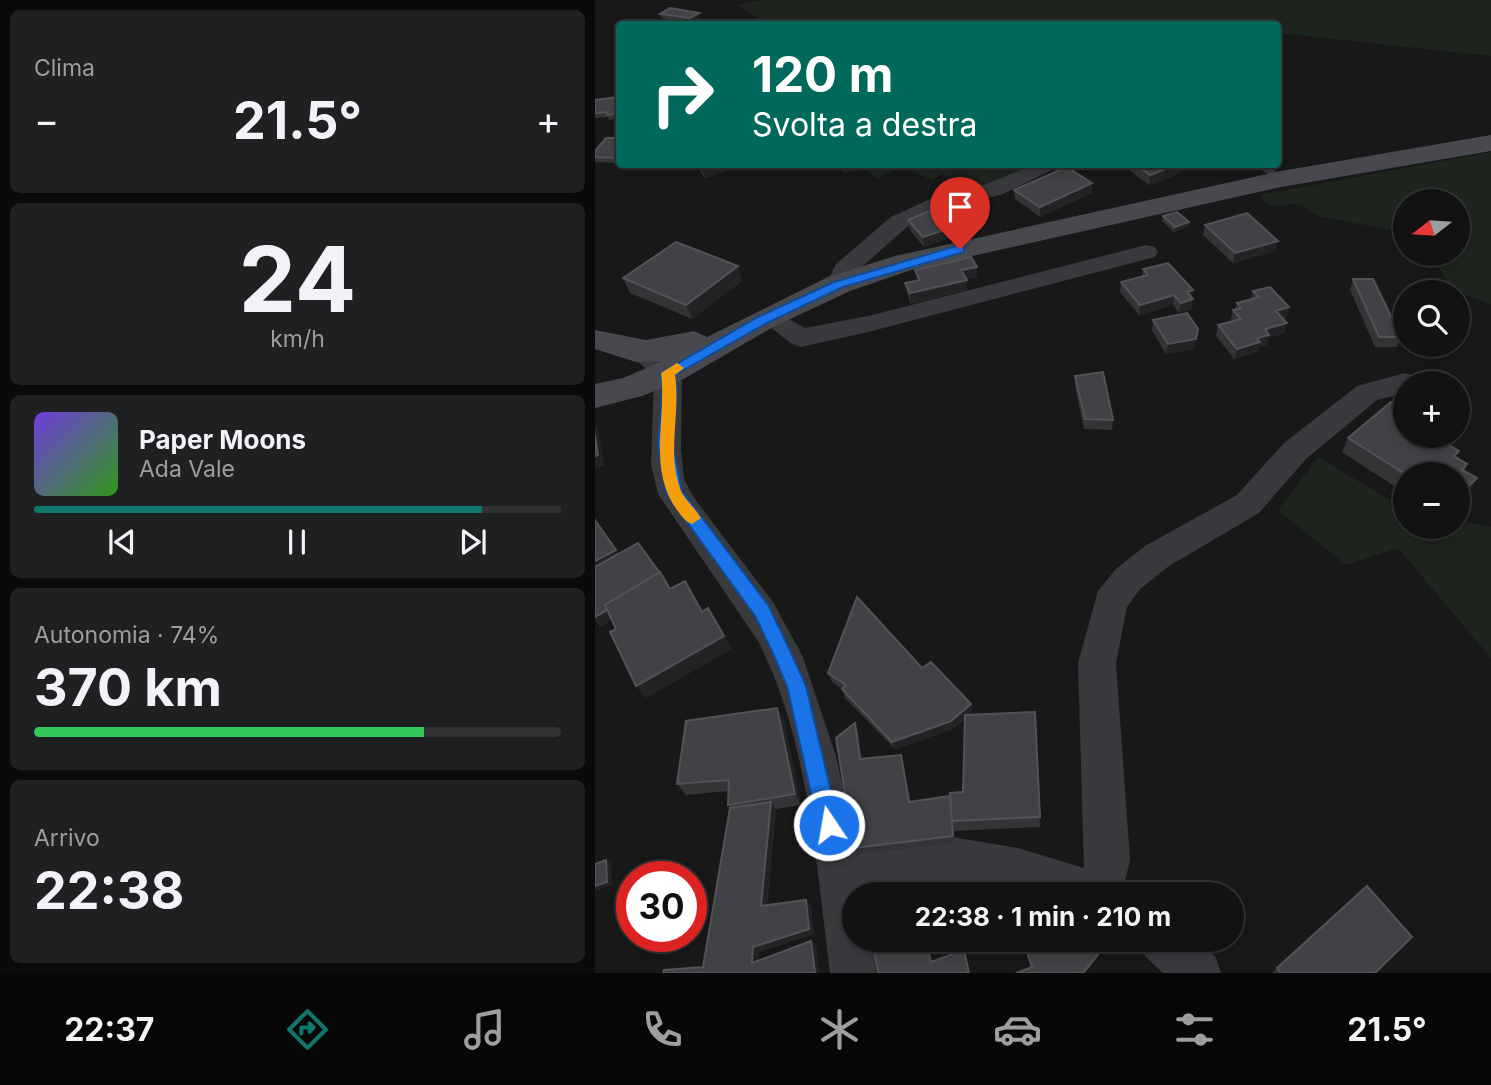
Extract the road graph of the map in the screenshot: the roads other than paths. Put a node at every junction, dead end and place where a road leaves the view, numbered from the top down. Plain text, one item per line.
1 (1491, 143) edge
2 (1045, 168) edge
3 (1270, 172) edge
4 (1146, 252) dead end
5 (839, 284) junction
6 (766, 318) junction
7 (597, 337) edge
8 (656, 363) junction
9 (595, 373) edge
10 (1393, 386) edge
11 (595, 396) edge
12 (839, 876) junction
13 (1059, 882) edge
14 (1102, 882) edge
15 (1174, 952) edge
16 (853, 973) edge
17 (1198, 973) edge

1 - 3 main road
2 - 5 street
3 - 5 main road
4 - 6 street
5 - 6 main road
6 - 8 main road
7 - 8 main road
7 - 9 main road
8 - 11 main road
8 - 12 street
10 - 14 street
12 - 13 street
12 - 16 street
15 - 17 street

